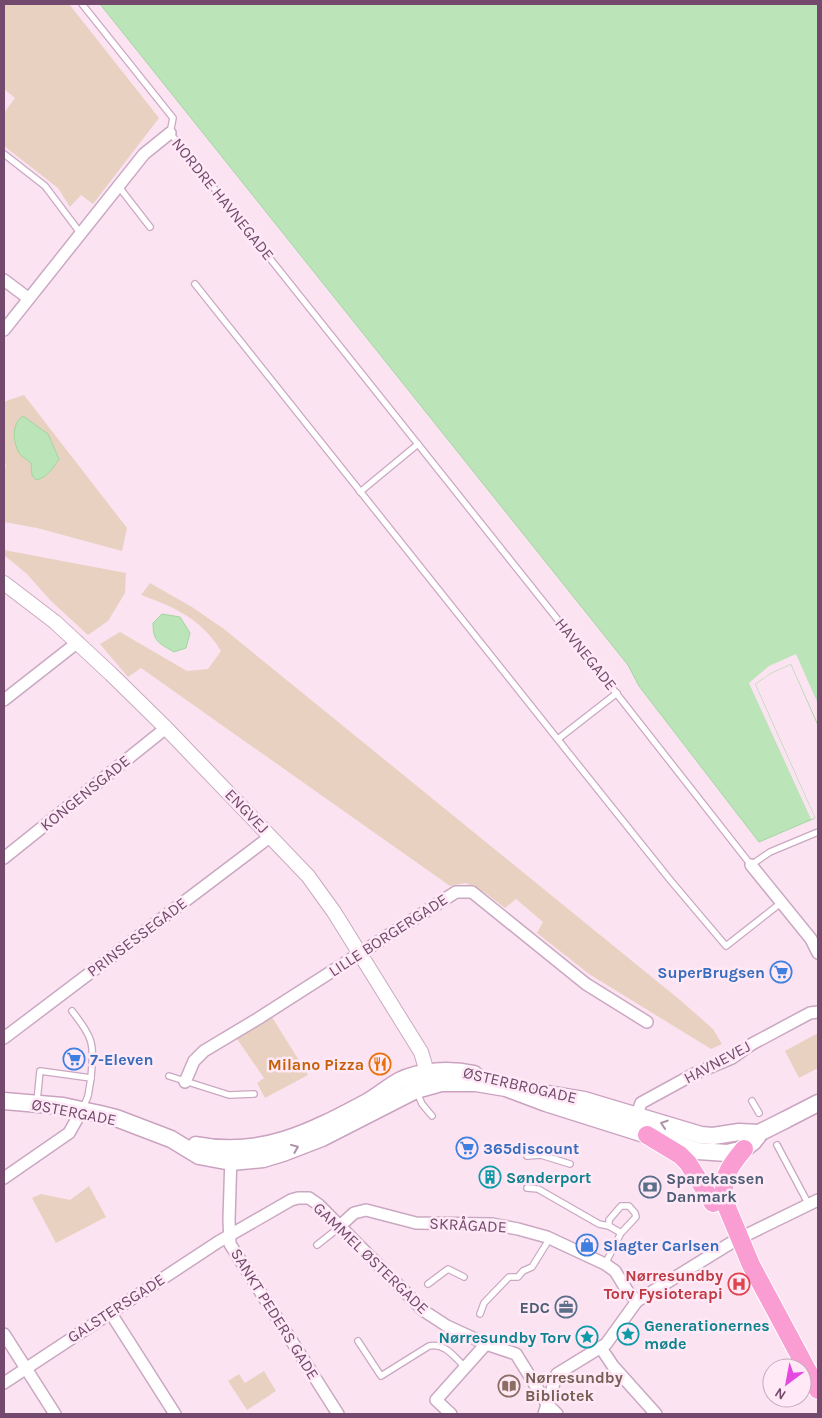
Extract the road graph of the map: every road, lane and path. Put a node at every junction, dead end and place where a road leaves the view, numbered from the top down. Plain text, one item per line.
1 (82, 4) edge
2 (170, 133) junction
3 (4, 154) edge
4 (119, 187) junction
5 (150, 227) dead end
6 (81, 234) junction
7 (4, 280) edge
8 (196, 284) dead end
9 (28, 298) junction
10 (4, 330) edge
11 (418, 444) junction
12 (360, 492) junction
13 (4, 583) edge
14 (78, 642) junction
15 (617, 693) junction
16 (4, 700) edge
17 (166, 728) junction
18 (558, 739) junction
19 (818, 832) edge
20 (271, 836) junction
21 (4, 858) edge
22 (752, 865) junction
23 (782, 902) junction
24 (818, 952) edge
25 (360, 953) junction
26 (72, 1010) dead end
27 (818, 1012) edge
28 (647, 1022) dead end
29 (4, 1038) edge
30 (169, 1076) dead end
31 (92, 1078) junction
32 (421, 1081) junction
33 (185, 1082) junction
34 (254, 1094) dead end
35 (4, 1101) edge
36 (752, 1101) dead end
37 (37, 1103) junction
38 (818, 1103) edge
39 (82, 1110) junction
40 (759, 1112) dead end
41 (432, 1116) dead end
42 (639, 1127) junction
43 (760, 1133) junction
44 (776, 1145) dead end
45 (744, 1149) junction
46 (727, 1153) junction
47 (231, 1156) junction
48 (527, 1156) dead end
49 (570, 1164) dead end
50 (4, 1178) edge
51 (527, 1188) dead end
52 (813, 1202) edge
53 (713, 1204) junction
54 (341, 1225) junction
55 (610, 1226) junction
56 (621, 1233) junction
57 (230, 1235) junction
58 (550, 1238) junction
59 (737, 1240) junction
60 (317, 1245) dead end
61 (605, 1264) junction
62 (464, 1277) dead end
63 (428, 1284) dead end
64 (637, 1301) junction
65 (110, 1312) junction
66 (480, 1314) dead end
67 (4, 1334) edge
68 (358, 1340) dead end
69 (486, 1344) junction
70 (602, 1348) junction
71 (465, 1367) junction
72 (26, 1368) junction
73 (4, 1383) edge
74 (818, 1390) edge
75 (545, 1409) edge
76 (54, 1414) edge
77 (175, 1414) edge
78 (338, 1414) edge
79 (451, 1414) edge
80 (557, 1414) edge
81 (656, 1414) edge

1 - 2 lane
2 - 4 street, NORDRE HAVNEGADE
2 - 11 lane, NORDRE HAVNEGADE
3 - 6 lane
4 - 5 lane
4 - 6 street, NORDRE HAVNEGADE
6 - 9 street, NORDRE HAVNEGADE
7 - 9 street
8 - 12 lane
9 - 10 street, NORDRE HAVNEGADE
11 - 12 lane
11 - 15 lane, HAVNEGADE
12 - 18 lane
13 - 14 street, ENGVEJ
14 - 16 street
14 - 17 street, ENGVEJ
15 - 18 lane
15 - 22 lane, HAVNEGADE
17 - 20 street, ENGVEJ
17 - 21 street, KONGENSGADE
18 - 23 lane
19 - 22 lane
20 - 25 street, ENGVEJ
20 - 29 street, PRINSESSEGADE
22 - 23 street, HAVNEGADE
23 - 24 street, HAVNEGADE
25 - 28 street, LILLE BORGERGADE
25 - 32 street, ENGVEJ
25 - 33 street, LILLE BORGERGADE
26 - 31 lane
27 - 42 street, HAVNEVEJ
30 - 33 lane
31 - 37 lane
31 - 39 lane
32 - 41 lane
32 - 42 main road, ØSTERBROGADE
32 - 47 main road, ØSTERBROGADE
33 - 34 lane
35 - 37 main road, ØSTERGADE
36 - 40 lane
37 - 39 main road, ØSTERGADE
38 - 43 main road, bridge
39 - 47 main road, ØSTERGADE
39 - 50 street
43 -> 42 main road, ØSTERBROGADE
42 - 46 main road, ØSTERBROGADE
42 - 53 main road
43 - 45 main road
43 - 46 main road
44 - 52 lane
45 - 46 main road, ØSTERBROGADE
45 - 59 main road
46 - 53 main road
47 - 57 street, SANKT PEDERS GADE
48 - 49 lane
51 - 55 lane
52 - 59 street
53 - 59 main road
54 - 57 street, GAMMEL ØSTERGADE
54 - 58 street, SKRÅGADE
54 - 60 lane
54 - 69 street, GAMMEL ØSTERGADE
55 - 56 lane
55 - 56 lane
56 - 61 lane
57 - 65 street, GALSTERSGADE
57 - 78 street, SANKT PEDERS GADE
58 - 61 street, SKRÅGADE
58 - 66 lane
59 - 64 street
59 - 74 main road
61 - 64 street, SKRÅGADE
62 - 63 lane
64 - 70 street
65 - 72 street, GALSTERSGADE
65 - 77 street
67 - 72 street
68 - 71 lane
69 - 71 street
69 - 75 street, GAMMEL ØSTERGADE
70 - 75 street
70 - 81 street
71 - 79 street
72 - 73 street, GALSTERSGADE
72 - 76 street
75 - 80 street, GAMMEL ØSTERGADE

